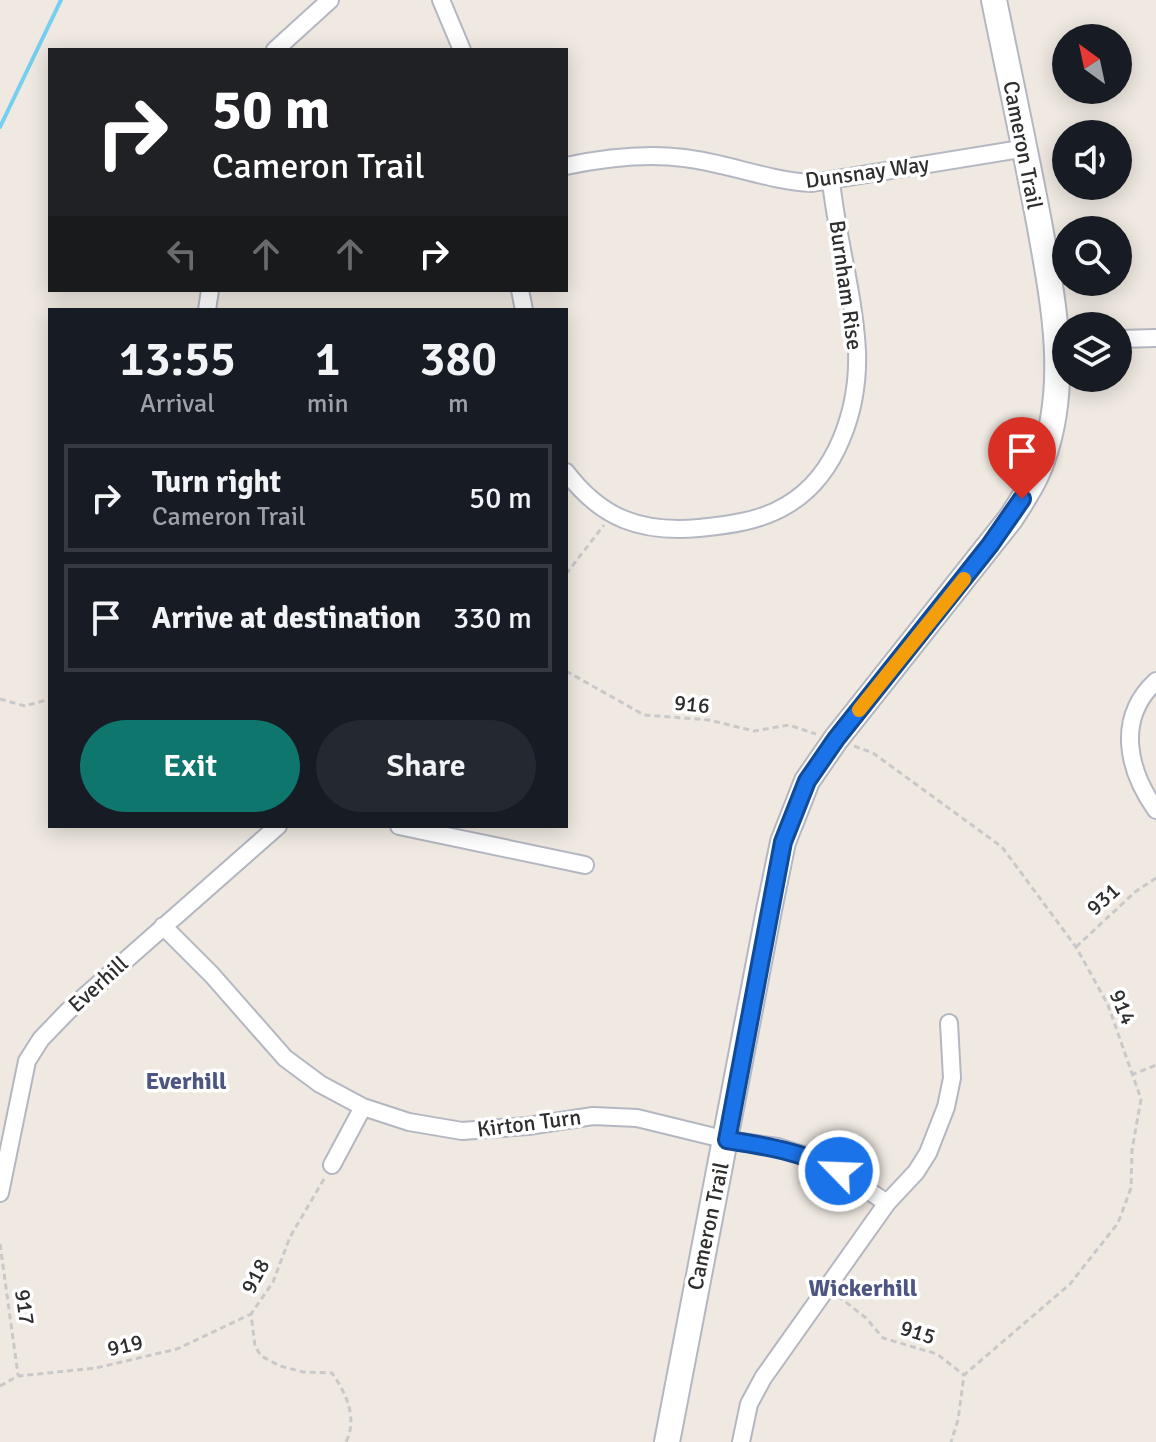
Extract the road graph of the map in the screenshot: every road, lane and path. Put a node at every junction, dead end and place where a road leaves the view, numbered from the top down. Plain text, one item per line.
1 (330, 0) edge
2 (441, 0) edge
3 (994, 0) edge
4 (277, 48) edge
5 (461, 48) edge
6 (1026, 148) junction
7 (568, 166) edge
8 (831, 181) junction
9 (1057, 312) edge
10 (1156, 338) edge
11 (1132, 339) edge
12 (1057, 392) edge
13 (568, 475) edge
14 (612, 516) junction
15 (568, 571) edge
16 (568, 672) edge
17 (1156, 681) edge
18 (0, 699) edge
19 (48, 700) edge
20 (830, 738) junction
21 (1156, 810) edge
22 (276, 828) edge
23 (409, 828) edge
24 (585, 865) dead end
25 (1156, 878) edge
26 (163, 926) junction
27 (1076, 947) junction
28 (949, 1023) dead end
29 (1156, 1065) edge
30 (1131, 1075) junction
31 (363, 1107) junction
32 (727, 1140) junction
33 (332, 1165) joint
34 (0, 1193) edge
35 (887, 1203) junction
36 (0, 1244) edge
37 (827, 1288) junction
38 (251, 1314) junction
39 (964, 1375) junction
40 (18, 1376) junction
41 (0, 1386) edge
42 (346, 1442) edge
43 (667, 1442) edge
44 (741, 1442) edge
45 (951, 1442) edge

1 - 4 street
2 - 5 street
3 - 6 street, Cameron Trail
6 - 8 street, Dunsnay Way
6 - 9 street, Cameron Trail
7 - 8 street, Dunsnay Way
8 - 14 street, Burnham Rise
10 - 11 street
12 - 20 street, Cameron Trail
13 - 14 street, Burnham Rise
14 - 15 path
16 - 20 path, 916
17 - 21 street
18 - 19 path
20 - 27 path, 914
20 - 32 street, Cameron Trail
22 - 26 street, Everhill
23 - 24 street
25 - 27 path, 931
26 - 31 street, Kirton Turn
26 - 34 street, Everhill
27 - 30 path, 914
28 - 35 street
29 - 30 path
30 - 39 path, 914
31 - 32 street, Kirton Turn
31 - 33 street
32 - 35 street, Kirton Turn
32 - 43 street, Cameron Trail
33 - 38 path, 918
35 - 37 street
36 - 40 path, 917
37 - 39 path, 915
37 - 44 street
38 - 40 path, 919
38 - 42 path, 918
39 - 45 path
40 - 41 path, 919

